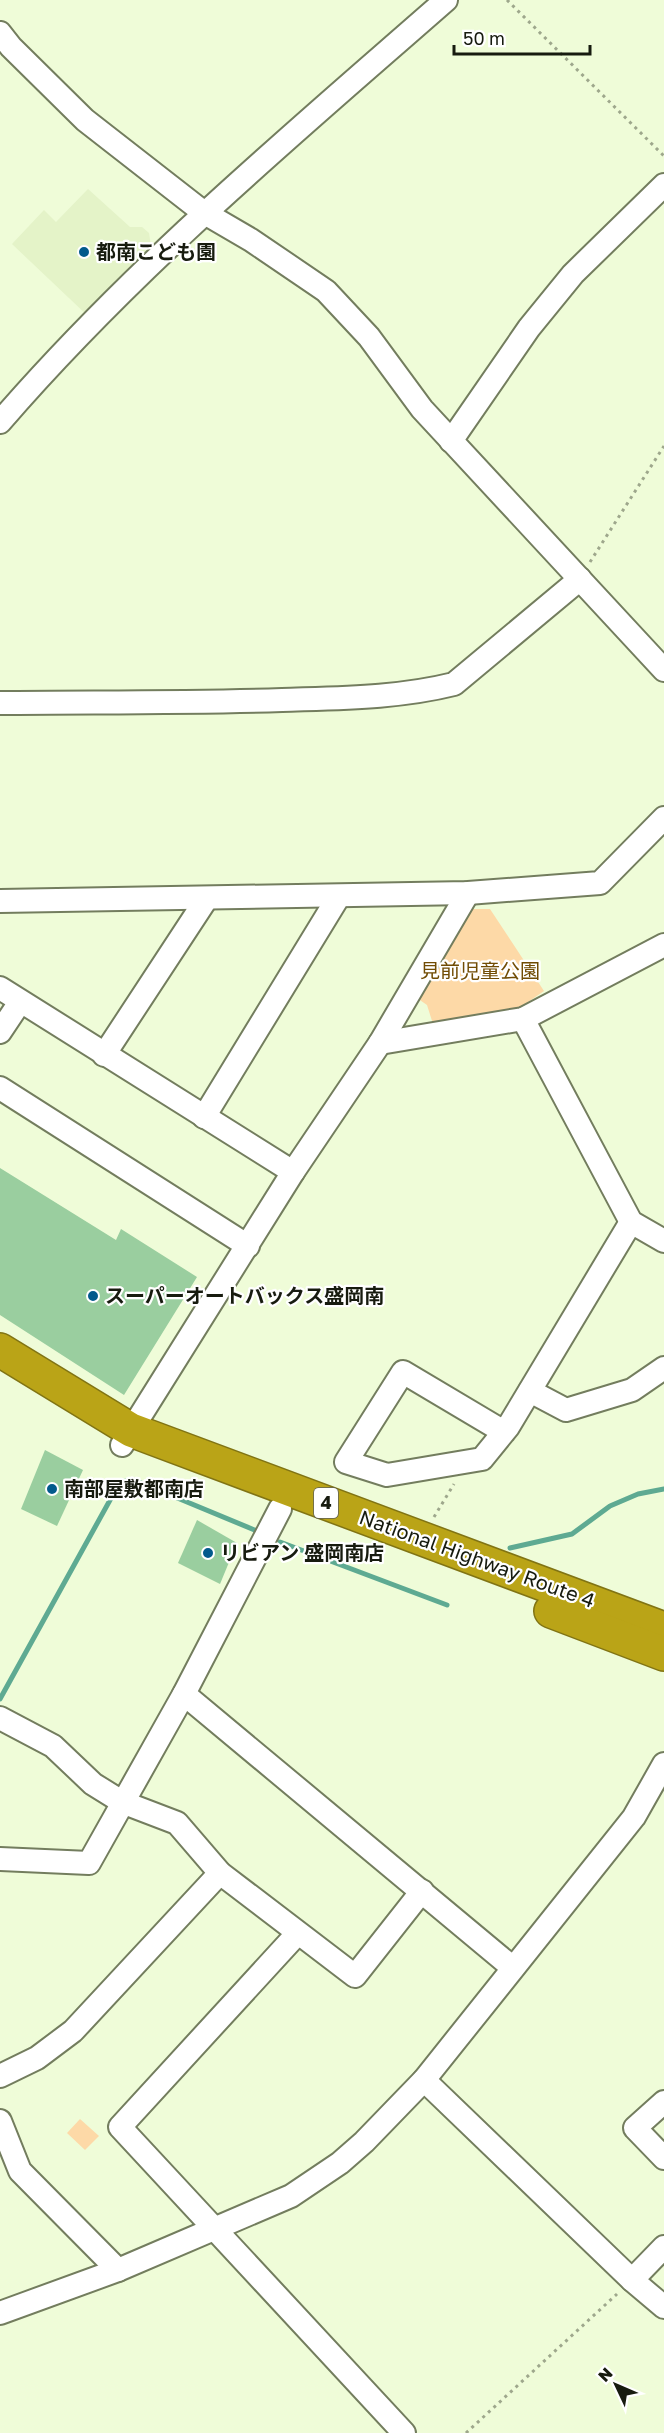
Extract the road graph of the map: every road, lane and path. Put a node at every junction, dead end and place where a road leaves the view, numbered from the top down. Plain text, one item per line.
1 (446, 0) edge
2 (507, 0) edge
3 (0, 33) edge
4 (664, 156) edge
5 (664, 185) edge
6 (203, 212) junction
7 (0, 423) edge
8 (451, 441) junction
9 (664, 446) edge
10 (580, 579) junction
11 (664, 670) edge
12 (0, 703) edge
13 (664, 818) edge
14 (468, 893) junction
15 (339, 896) junction
16 (207, 898) junction
17 (0, 902) edge
18 (664, 945) edge
19 (0, 988) edge
20 (20, 1002) junction
21 (523, 1019) junction
22 (0, 1032) edge
23 (380, 1043) junction
24 (104, 1055) junction
25 (0, 1088) edge
26 (204, 1116) junction
27 (293, 1172) junction
28 (631, 1222) junction
29 (664, 1241) edge
30 (248, 1246) junction
31 (0, 1350) edge
32 (664, 1368) edge
33 (0, 1376) edge
34 (530, 1391) junction
35 (504, 1432) junction
36 (127, 1437) junction
37 (467, 1461) junction
38 (280, 1509) junction
39 (421, 1538) junction
40 (664, 1629) edge
41 (664, 1654) edge
42 (184, 1694) junction
43 (0, 1718) edge
44 (662, 1771) edge
45 (122, 1802) junction
46 (0, 1859) edge
47 (220, 1873) junction
48 (422, 1891) junction
49 (297, 1934) junction
50 (513, 1968) junction
51 (0, 2076) edge
52 (424, 2080) junction
53 (664, 2102) edge
54 (0, 2121) edge
55 (664, 2158) edge
56 (10, 2174) edge
57 (215, 2229) junction
58 (664, 2247) edge
59 (118, 2270) junction
60 (632, 2280) junction
61 (664, 2307) edge
62 (0, 2313) edge
63 (404, 2433) edge
64 (466, 2433) edge

1 - 6 street
2 - 4 path
3 - 6 street
5 - 8 street
6 - 7 street
6 - 8 street
8 - 10 street
9 - 10 path
10 - 11 street
10 - 12 street
13 - 14 street
14 - 15 street
14 - 23 street
15 - 16 street
15 - 26 street
16 - 17 street
16 - 24 street
18 - 21 street
19 - 20 street
20 - 22 street
20 - 24 street
21 - 23 street
21 - 28 street
23 - 27 street
24 - 26 street
25 - 30 street
26 - 27 street
27 - 30 street
28 - 29 street
28 - 34 street
30 - 36 street
31 - 36 highway, National Highway Route 4 / 4
32 - 34 street
33 - 36 highway, National Highway Route 4 / 4
34 - 35 street
35 - 37 street
35 - 37 street
36 - 38 highway, National Highway Route 4 / 4
36 - 39 highway, National Highway Route 4 / 4
37 - 39 path
38 - 41 highway, National Highway Route 4 / 4
38 - 42 street
39 - 40 highway, National Highway Route 4 / 4
42 - 45 street
42 - 48 street
43 - 45 street
44 - 50 street
45 - 46 street
45 - 47 street
47 - 49 street
47 - 51 street
48 - 49 street
48 - 50 street
49 - 57 street
50 - 52 street
52 - 57 street
52 - 60 street
53 - 55 street
54 - 56 street
56 - 59 street
57 - 59 street
57 - 63 street
58 - 60 street
59 - 62 street
60 - 61 street
60 - 64 path

